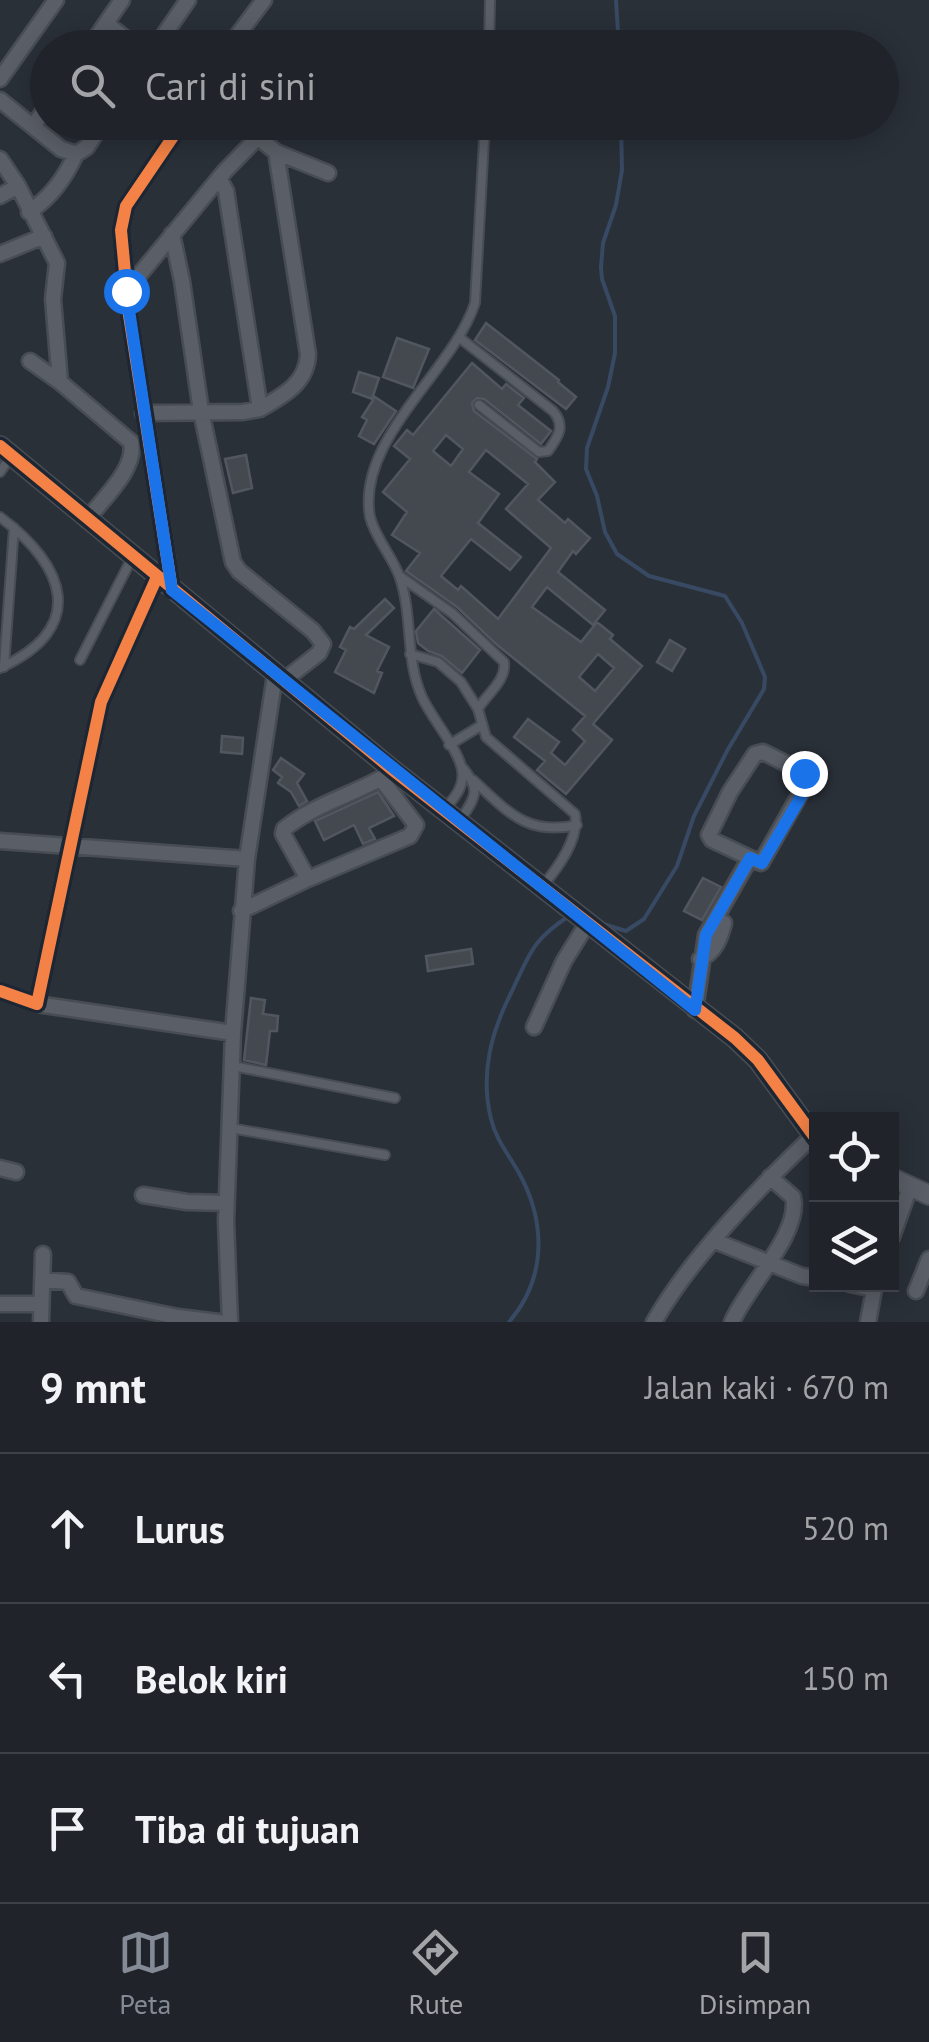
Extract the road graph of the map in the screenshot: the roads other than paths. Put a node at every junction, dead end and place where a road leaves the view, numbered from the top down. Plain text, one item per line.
1 (56, 0) edge
2 (122, 0) edge
3 (188, 0) edge
4 (264, 0) edge
5 (490, 0) edge
6 (106, 24) junction
7 (35, 30) edge
8 (102, 30) edge
9 (114, 30) edge
10 (167, 30) edge
11 (242, 30) edge
12 (489, 30) edge
13 (30, 37) edge
14 (0, 79) edge
15 (0, 100) edge
16 (30, 124) edge
17 (51, 140) edge
18 (91, 140) edge
19 (172, 140) edge
20 (255, 140) edge
21 (260, 140) edge
22 (485, 140) edge
23 (276, 152) junction
24 (76, 154) junction
25 (0, 159) edge
26 (328, 172) dead end
27 (219, 178) junction
28 (18, 186) junction
29 (0, 196) edge
30 (30, 212) junction
31 (172, 234) junction
32 (44, 236) junction
33 (0, 254) edge
34 (126, 291) junction
35 (460, 338) junction
36 (30, 362) dead end
37 (60, 382) junction
38 (479, 405) dead end
39 (260, 409) junction
40 (201, 411) junction
41 (143, 412) junction
42 (6, 451) edge
43 (0, 472) edge
44 (0, 517) edge
45 (87, 520) junction
46 (14, 528) junction
47 (133, 556) junction
48 (399, 576) junction
49 (157, 578) junction
50 (172, 590) junction
51 (410, 654) junction
52 (80, 660) dead end
53 (2, 668) edge
54 (279, 678) junction
55 (478, 709) junction
56 (482, 725) junction
57 (449, 745) junction
58 (462, 767) junction
59 (387, 775) junction
60 (473, 780) junction
61 (444, 810) junction
62 (459, 822) junction
63 (578, 825) junction
64 (0, 842) edge
65 (72, 846) junction
66 (750, 858) junction
67 (246, 859) junction
68 (308, 879) junction
69 (541, 888) junction
70 (241, 910) junction
71 (578, 917) junction
72 (0, 991) edge
73 (37, 1004) junction
74 (695, 1010) junction
75 (534, 1027) dead end
76 (233, 1033) junction
77 (232, 1066) junction
78 (395, 1098) dead end
79 (230, 1128) junction
80 (809, 1131) edge
81 (809, 1142) edge
82 (385, 1155) dead end
83 (0, 1168) edge
84 (16, 1172) dead end
85 (770, 1177) junction
86 (899, 1182) edge
87 (910, 1187) junction
88 (929, 1195) edge
89 (143, 1196) dead end
90 (226, 1203) junction
91 (899, 1218) edge
92 (716, 1241) junction
93 (42, 1254) dead end
94 (929, 1259) edge
95 (772, 1262) junction
96 (809, 1277) edge
97 (42, 1280) junction
98 (874, 1292) edge
99 (916, 1292) dead end
100 (0, 1304) edge
101 (41, 1304) junction
102 (41, 1322) edge
103 (219, 1322) edge
104 (230, 1322) edge
105 (654, 1322) edge
106 (732, 1322) edge
107 (868, 1322) edge

1 - 7 street
2 - 6 street
3 - 10 street
4 - 11 street
5 - 12 lane
6 - 8 street
6 - 9 street
13 - 14 street
15 - 16 street
17 - 24 street
18 - 24 street
19 - 34 street
20 - 27 street
21 - 23 street
22 - 35 lane
23 - 26 street
23 - 39 street
24 - 30 street
25 - 28 street
27 - 31 street
27 - 39 street
28 - 29 street
28 - 30 street
30 - 32 street
31 - 34 street
31 - 40 street
32 - 33 street
32 - 37 street
34 - 41 street
35 - 38 lane
35 - 48 lane
36 - 37 street
37 - 45 street
39 - 40 street
40 - 41 street
40 - 54 street
41 - 50 street
42 - 43 lane
42 - 45 street
44 - 46 lane
45 - 47 street
46 - 53 lane
46 - 53 lane
47 - 49 street
47 - 52 lane
48 - 51 lane
48 - 55 lane
49 - 50 street
49 - 65 street
50 - 54 street
51 - 55 lane
51 - 57 lane
54 - 59 street
54 - 67 street
55 - 56 lane
56 - 57 lane
56 - 63 lane
57 - 58 lane
58 - 60 lane
58 - 61 lane
59 - 61 street
59 - 68 street
59 - 68 street
60 - 62 lane
60 - 63 lane
61 - 62 street
62 - 69 street
63 - 69 lane
64 - 65 street
65 - 67 street
65 - 73 street
66 - 66 street
66 - 74 street
67 - 70 street
68 - 70 street
69 - 71 street
70 - 76 street
71 - 74 street
71 - 75 street
72 - 73 street
73 - 76 street
74 - 80 street
76 - 77 street
77 - 78 lane
77 - 79 street
79 - 82 lane
79 - 90 street
81 - 85 street
83 - 84 street
85 - 92 street
85 - 95 street
86 - 87 street
87 - 88 street
87 - 91 street
89 - 90 street
90 - 104 street
92 - 95 street
92 - 105 street
93 - 97 street
94 - 99 street
95 - 96 street
95 - 106 street
97 - 101 street
97 - 103 street
98 - 107 street
100 - 101 street
101 - 102 street

